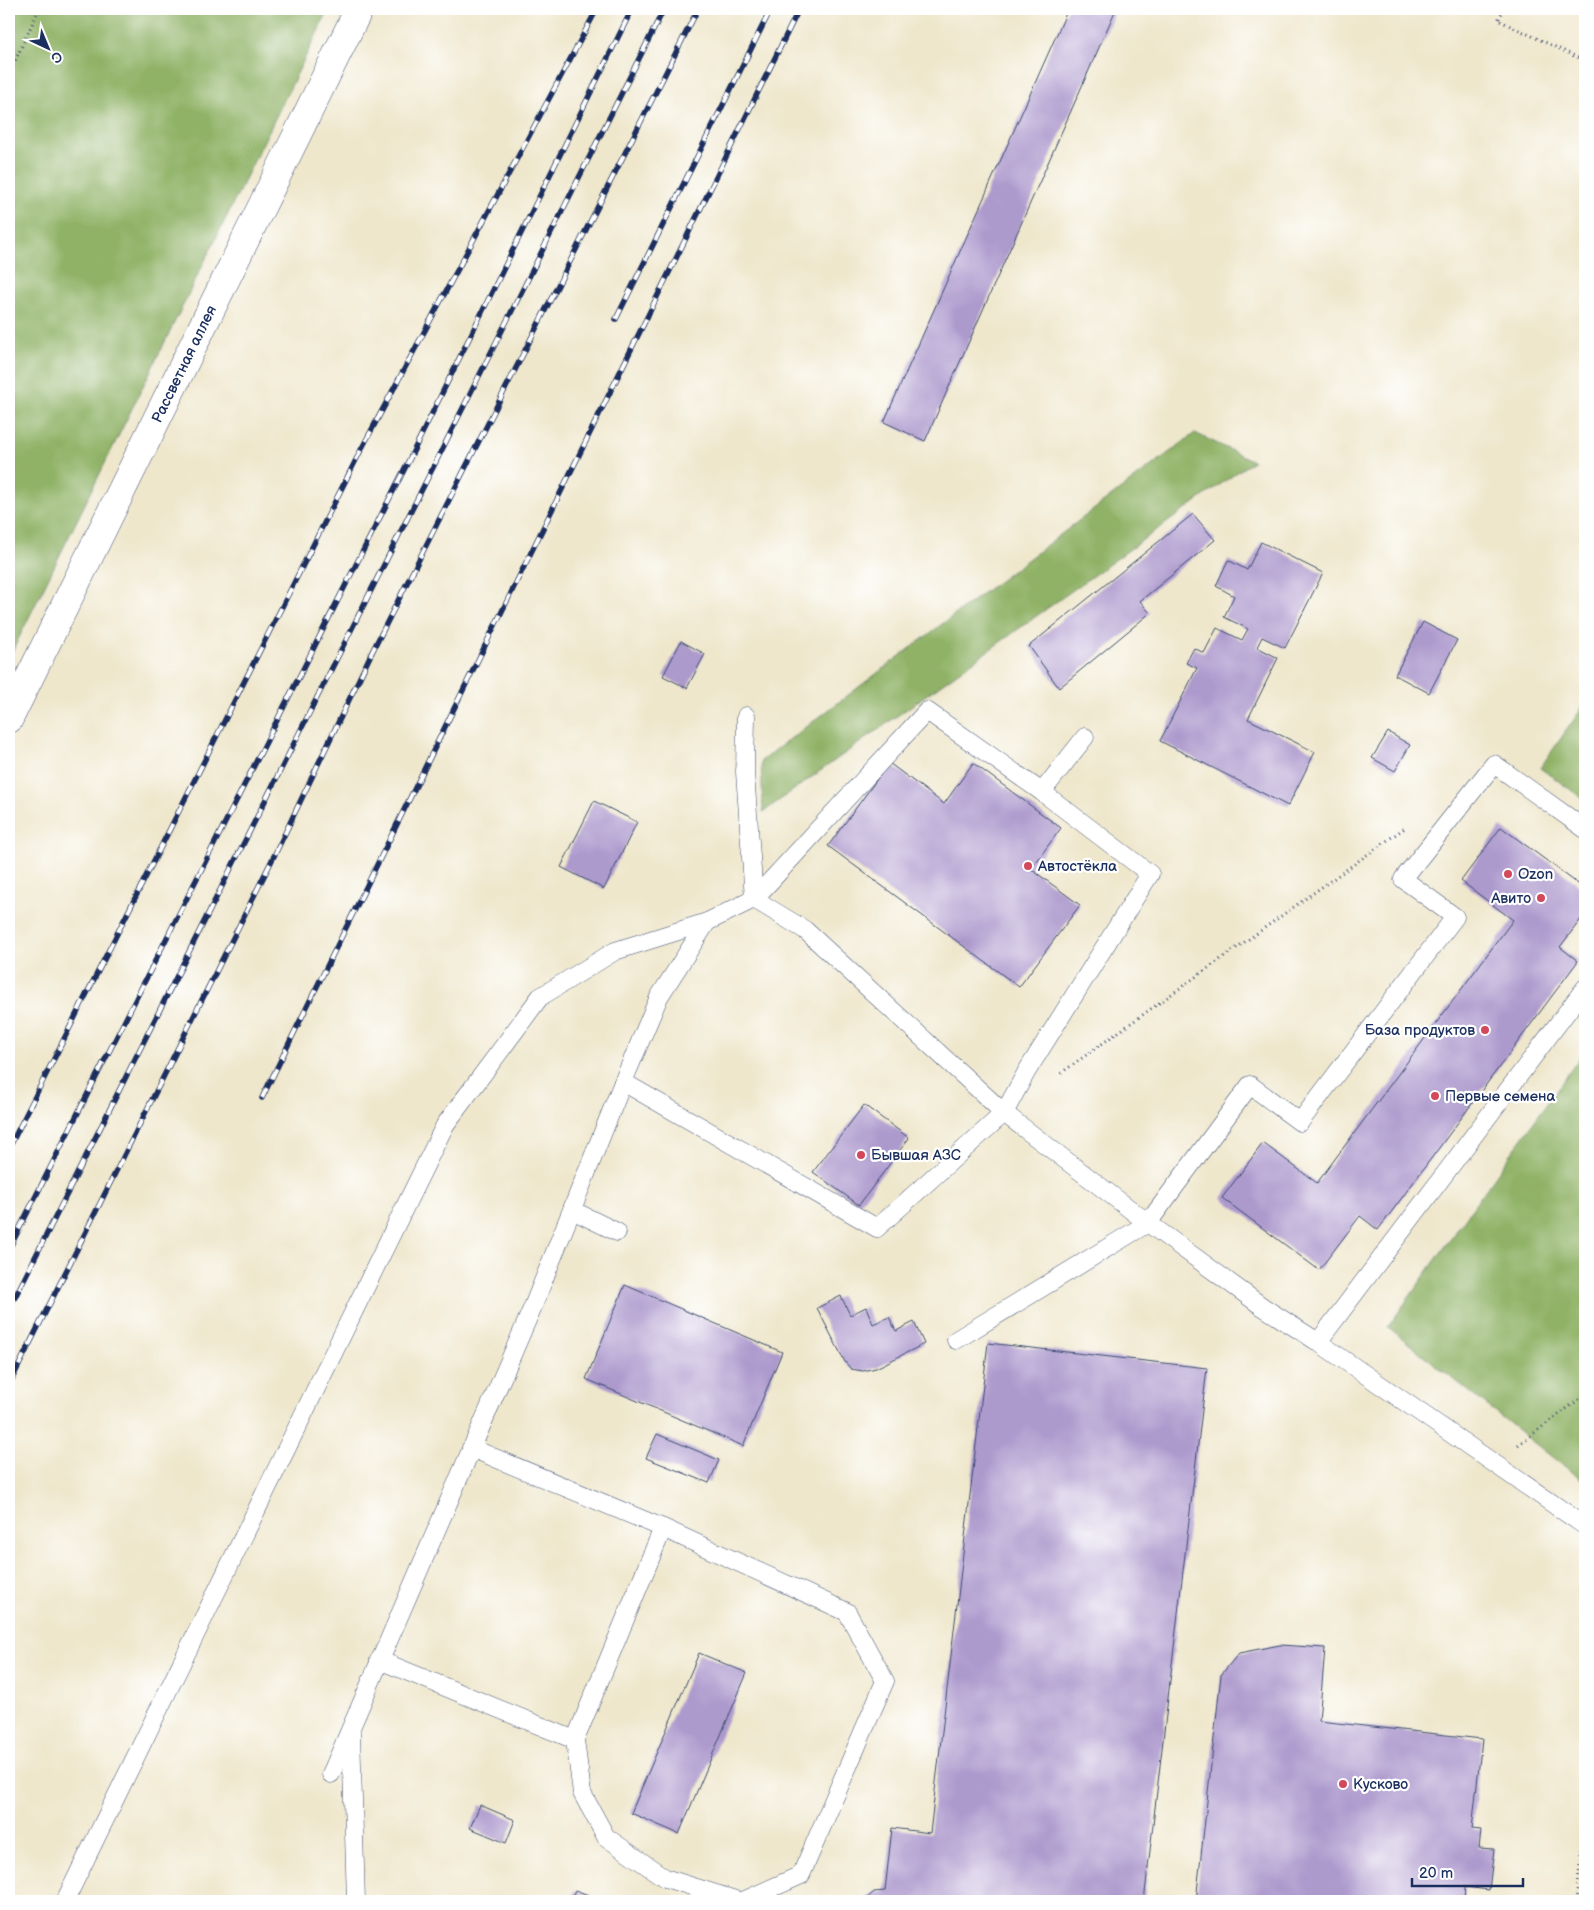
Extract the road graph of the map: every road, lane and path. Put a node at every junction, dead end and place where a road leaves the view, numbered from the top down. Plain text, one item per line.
1 (39, 9) edge
2 (359, 9) edge
3 (1504, 9) edge
4 (1585, 62) edge
5 (9, 74) edge
6 (746, 716) dead end
7 (9, 719) edge
8 (1085, 737) dead end
9 (1042, 792) junction
10 (1413, 822) dead end
11 (1585, 829) edge
12 (754, 899) junction
13 (707, 922) junction
14 (1585, 988) edge
15 (1056, 1077) dead end
16 (623, 1082) junction
17 (1004, 1113) junction
18 (572, 1210) junction
19 (1148, 1223) junction
20 (617, 1232) dead end
21 (956, 1340) dead end
22 (1318, 1342) junction
23 (1585, 1395) edge
24 (471, 1448) junction
25 (1514, 1448) dead end
26 (1585, 1526) edge
27 (663, 1528) junction
28 (379, 1660) junction
29 (351, 1725) junction
30 (575, 1740) junction
31 (331, 1774) dead end
32 (1585, 1818) edge
33 (65, 1901) edge
34 (356, 1901) edge
35 (741, 1901) edge
36 (1576, 1901) edge

1 - 5 path
2 - 7 street, Рассветная аллея
3 - 4 path
6 - 12 lane
8 - 9 lane
9 - 12 lane
9 - 17 lane
10 - 15 path
11 - 19 lane
12 - 13 lane
12 - 17 lane
13 - 16 lane
13 - 33 lane
14 - 22 lane
16 - 17 lane
16 - 18 lane
17 - 19 lane
18 - 20 lane
18 - 24 lane
19 - 21 lane
19 - 22 lane
22 - 26 lane
23 - 25 path
24 - 27 lane
24 - 28 lane
27 - 30 lane
27 - 35 lane
28 - 29 lane
28 - 30 lane
29 - 31 lane
29 - 34 lane
30 - 35 lane
32 - 36 path

